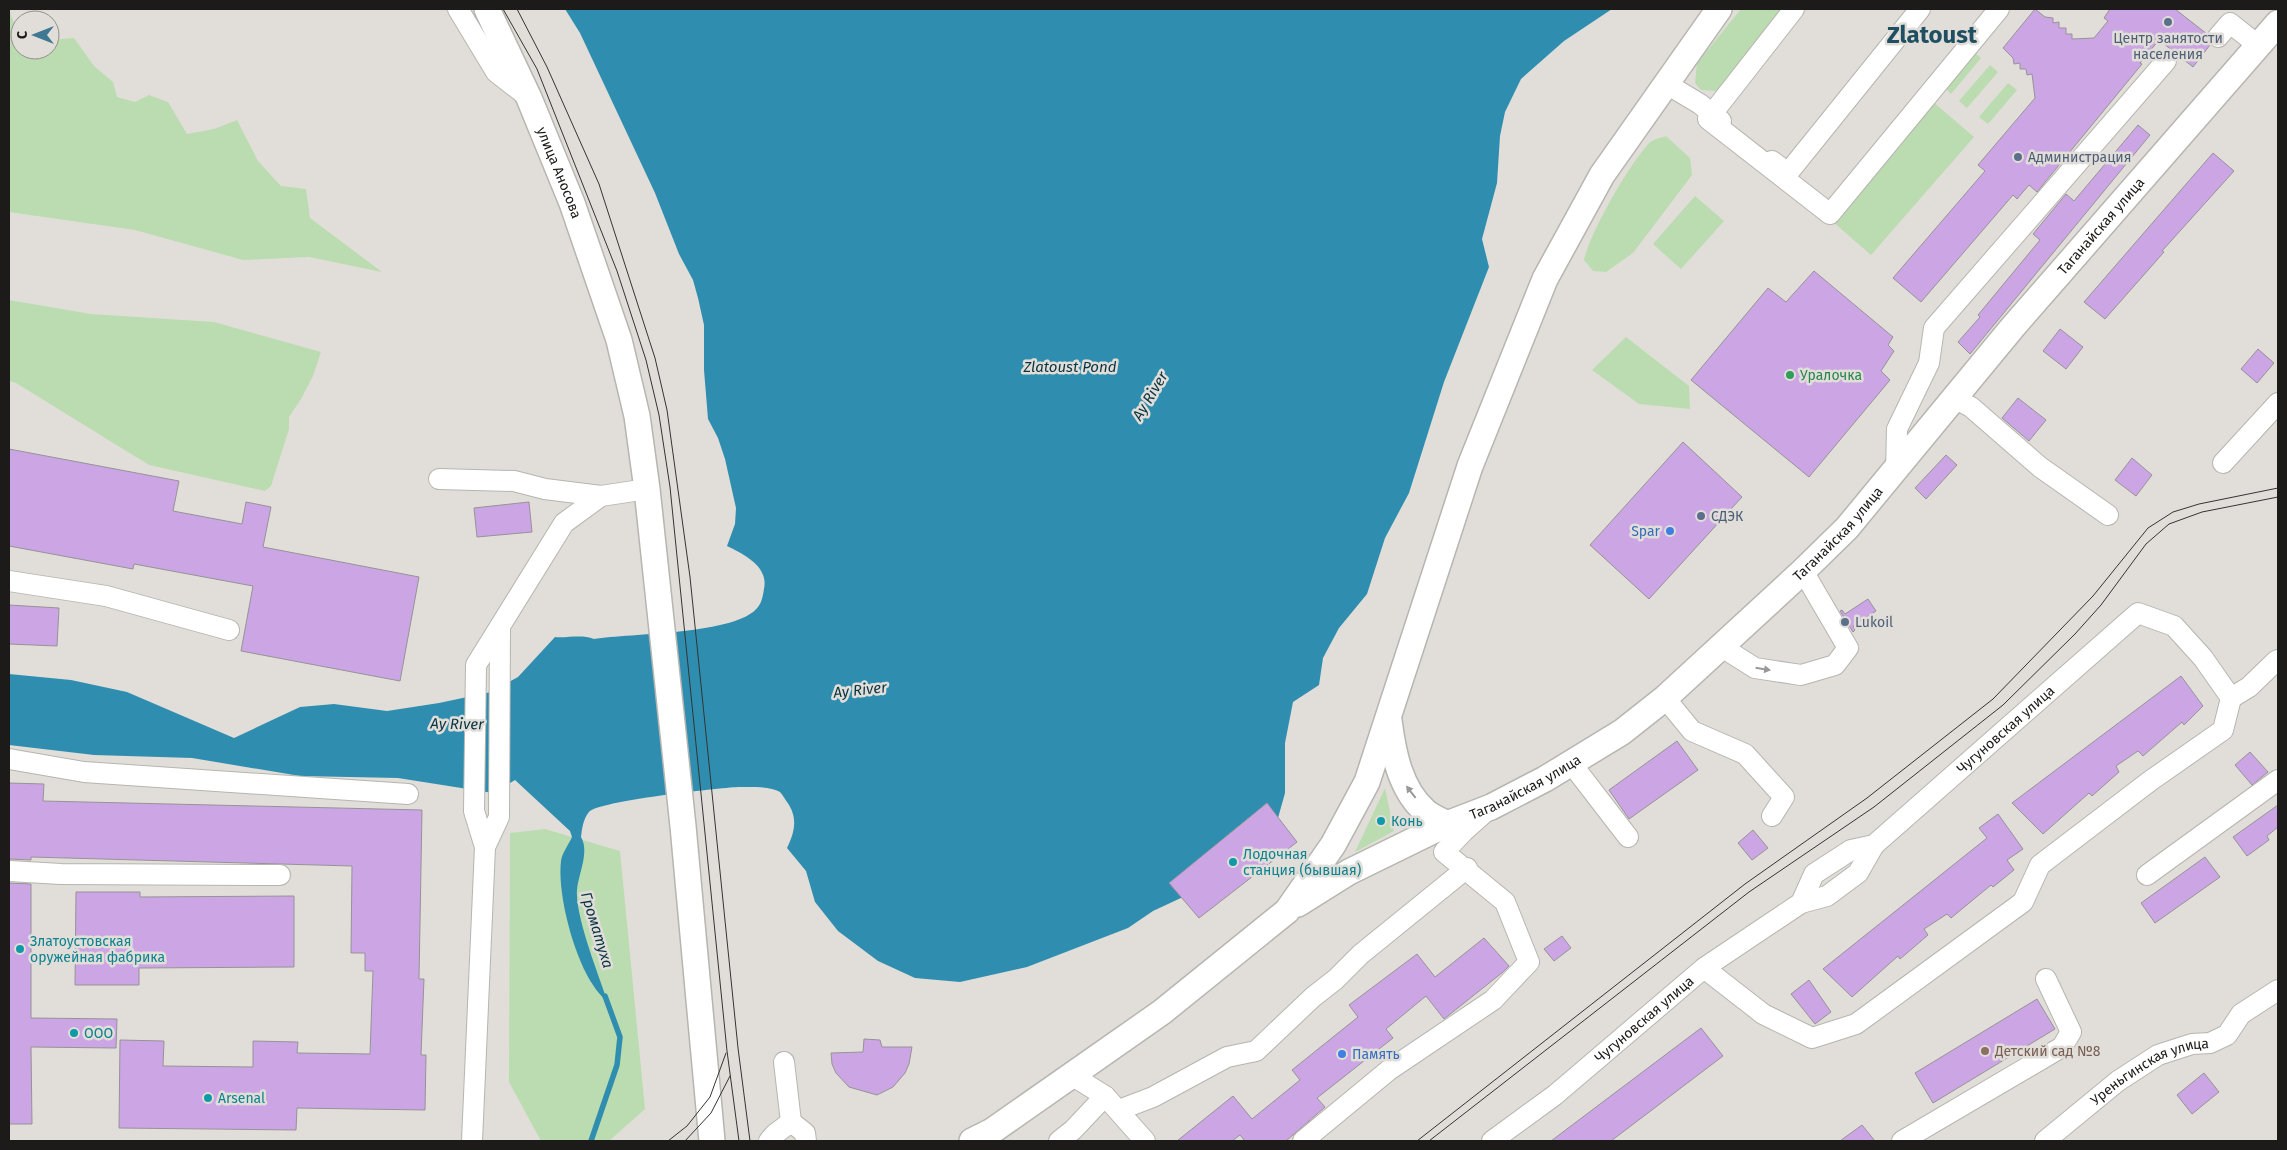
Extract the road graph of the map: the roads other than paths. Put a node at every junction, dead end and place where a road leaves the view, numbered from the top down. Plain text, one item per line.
1 (458, 9) edge
2 (487, 9) edge
3 (1719, 9) edge
4 (1794, 9) edge
5 (1920, 9) edge
6 (1999, 9) edge
7 (2272, 33) edge
8 (2218, 37) dead end
9 (2166, 62) dead end
10 (1665, 83) junction
11 (530, 98) junction
12 (1712, 114) junction
13 (1954, 398) junction
14 (2278, 402) edge
15 (2224, 463) dead end
16 (1896, 471) junction
17 (439, 479) dead end
18 (647, 490) junction
19 (601, 496) junction
20 (2108, 515) dead end
21 (1803, 571) junction
22 (9, 581) edge
23 (500, 628) junction
24 (229, 630) dead end
25 (1720, 646) junction
26 (2278, 660) edge
27 (1665, 698) junction
28 (2232, 698) junction
29 (1388, 714) junction
30 (9, 759) edge
31 (1571, 763) junction
32 (2278, 780) edge
33 (408, 794) dead end
34 (1491, 807) junction
35 (1772, 816) dead end
36 (1447, 824) junction
37 (1628, 837) dead end
38 (485, 847) junction
39 (1466, 868) junction
40 (9, 871) edge
41 (280, 875) dead end
42 (2147, 875) dead end
43 (1287, 911) junction
44 (1704, 968) junction
45 (2046, 979) dead end
46 (2278, 990) edge
47 (784, 1062) dead end
48 (1073, 1076) junction
49 (1112, 1103) junction
50 (791, 1122) junction
51 (472, 1141) edge
52 (712, 1141) edge
53 (769, 1141) edge
54 (806, 1141) edge
55 (972, 1141) edge
56 (1059, 1141) edge
57 (1144, 1141) edge
58 (1303, 1141) edge
59 (1492, 1141) edge
60 (1902, 1141) edge
61 (2045, 1141) edge

1 - 11 street
2 - 11 main road, улица Аносова
3 - 10 main road
4 - 12 street
5 - 12 street
6 - 12 street
7 - 8 street
7 - 13 main road, Таганайская улица
9 - 16 street
10 - 12 street
10 - 29 main road
11 - 18 main road, улица Аносова
13 - 16 main road, Таганайская улица
13 - 20 street
14 - 15 street
16 - 21 main road, Таганайская улица
17 - 19 street
18 - 19 street
18 - 52 main road, улица Аносова
19 - 23 street
21 - 25 main road, Таганайская улица
25 -> 21 street
22 - 24 street
23 - 38 street
23 - 38 street
25 - 27 main road, Таганайская улица
26 - 28 street
27 - 31 main road, Таганайская улица
27 - 35 street
28 - 44 street
28 - 44 street, Чугуновская улица
36 -> 29 main road
29 - 43 main road
30 - 33 street
31 - 34 main road, Таганайская улица
31 - 37 street
32 - 42 street
34 - 36 main road, Таганайская улица
34 - 39 street
36 - 43 main road, Таганайская улица
38 - 51 street
39 - 49 street
39 - 58 street
40 - 41 street
43 - 48 main road
44 - 59 street, Чугуновская улица
45 - 60 street
46 - 61 street, Уреньгинская улица
47 - 50 street
48 - 49 street
48 - 55 main road
49 - 56 street
49 - 57 street
50 - 53 street
50 - 54 street

